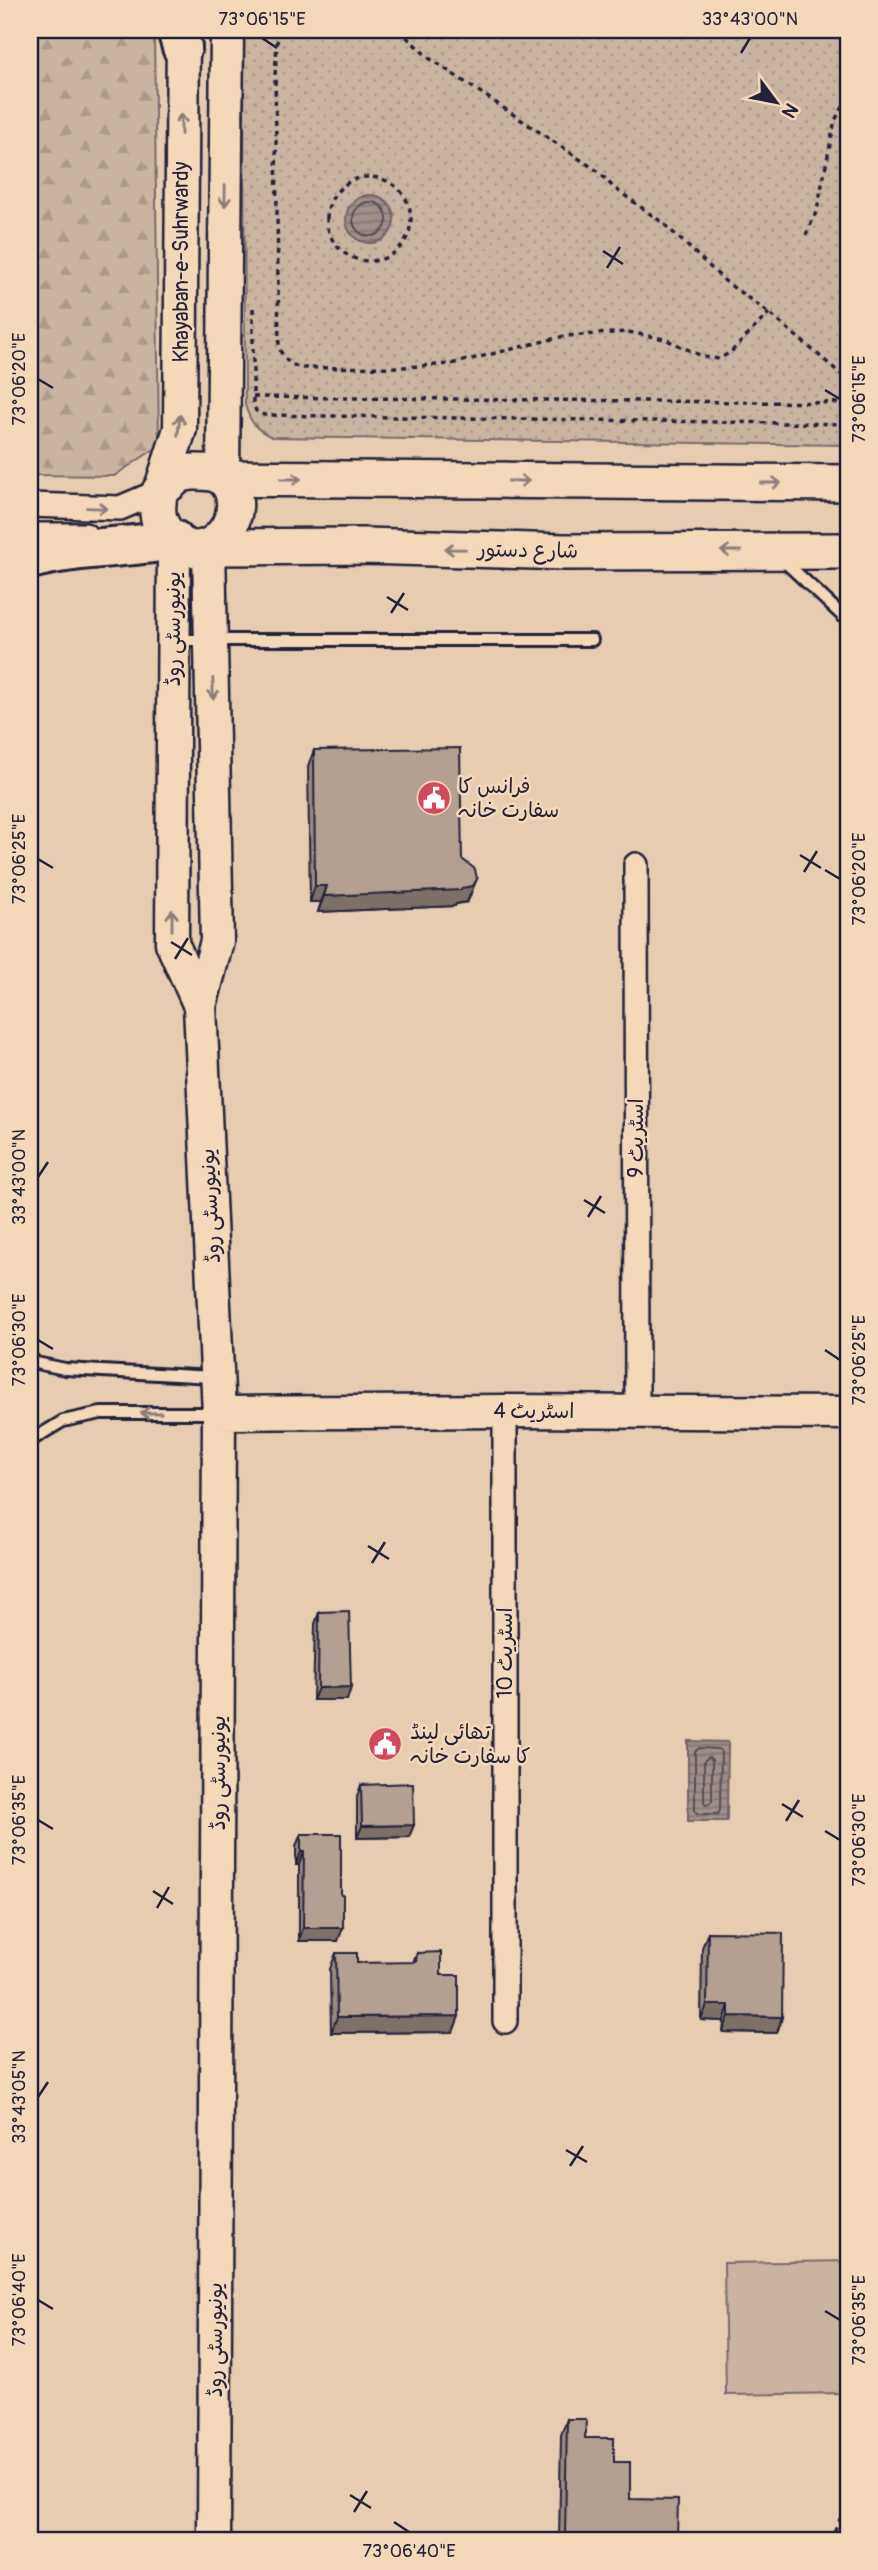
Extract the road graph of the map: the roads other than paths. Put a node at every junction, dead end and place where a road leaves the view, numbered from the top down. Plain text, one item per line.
1 (227, 30) edge
2 (181, 36) edge
3 (224, 365) junction
4 (181, 367) junction
5 (223, 478) junction
6 (848, 483) edge
7 (160, 491) junction
8 (30, 505) edge
9 (30, 535) edge
10 (182, 539) junction
11 (772, 551) junction
12 (848, 551) edge
13 (30, 559) edge
14 (848, 621) edge
15 (173, 640) junction
16 (212, 640) junction
17 (592, 640) dead end
18 (636, 865) dead end
19 (200, 1006) junction
20 (30, 1357) edge
21 (218, 1377) junction
22 (505, 1411) junction
23 (637, 1412) junction
24 (219, 1413) junction
25 (848, 1413) edge
26 (30, 1441) edge
27 (505, 2021) dead end
28 (215, 2540) edge

1 -> 3 street, Khayaban-e-Suhrwardy
4 -> 2 street, Khayaban-e-Suhrwardy
3 - 4 street
3 - 5 street, Khayaban-e-Suhrwardy
7 -> 4 street, Khayaban-e-Suhrwardy
5 -> 6 main road
5 - 7 main road
5 - 10 main road
8 -> 7 street
7 - 10 main road
9 - 10 street, شارع دستور
11 -> 10 main road, شارع دستور
10 - 13 highway
10 - 15 street, یونیورسٹی روڈ
10 - 16 street, یونیورسٹی روڈ
11 - 12 main road, شارع دستور
11 - 14 lane
15 - 16 lane
19 -> 15 street, یونیورسٹی روڈ
16 - 17 lane
16 -> 19 street, یونیورسٹی روڈ
18 - 23 street, اسٹریٹ 9
19 - 21 street, یونیورسٹی روڈ
20 - 21 lane
21 - 24 street, یونیورسٹی روڈ
22 - 23 street, اسٹریٹ 4
22 - 24 street, اسٹریٹ 4
22 - 27 street, اسٹریٹ 10
23 - 25 street, اسٹریٹ 4
24 -> 26 lane
24 - 28 street, یونیورسٹی روڈ

